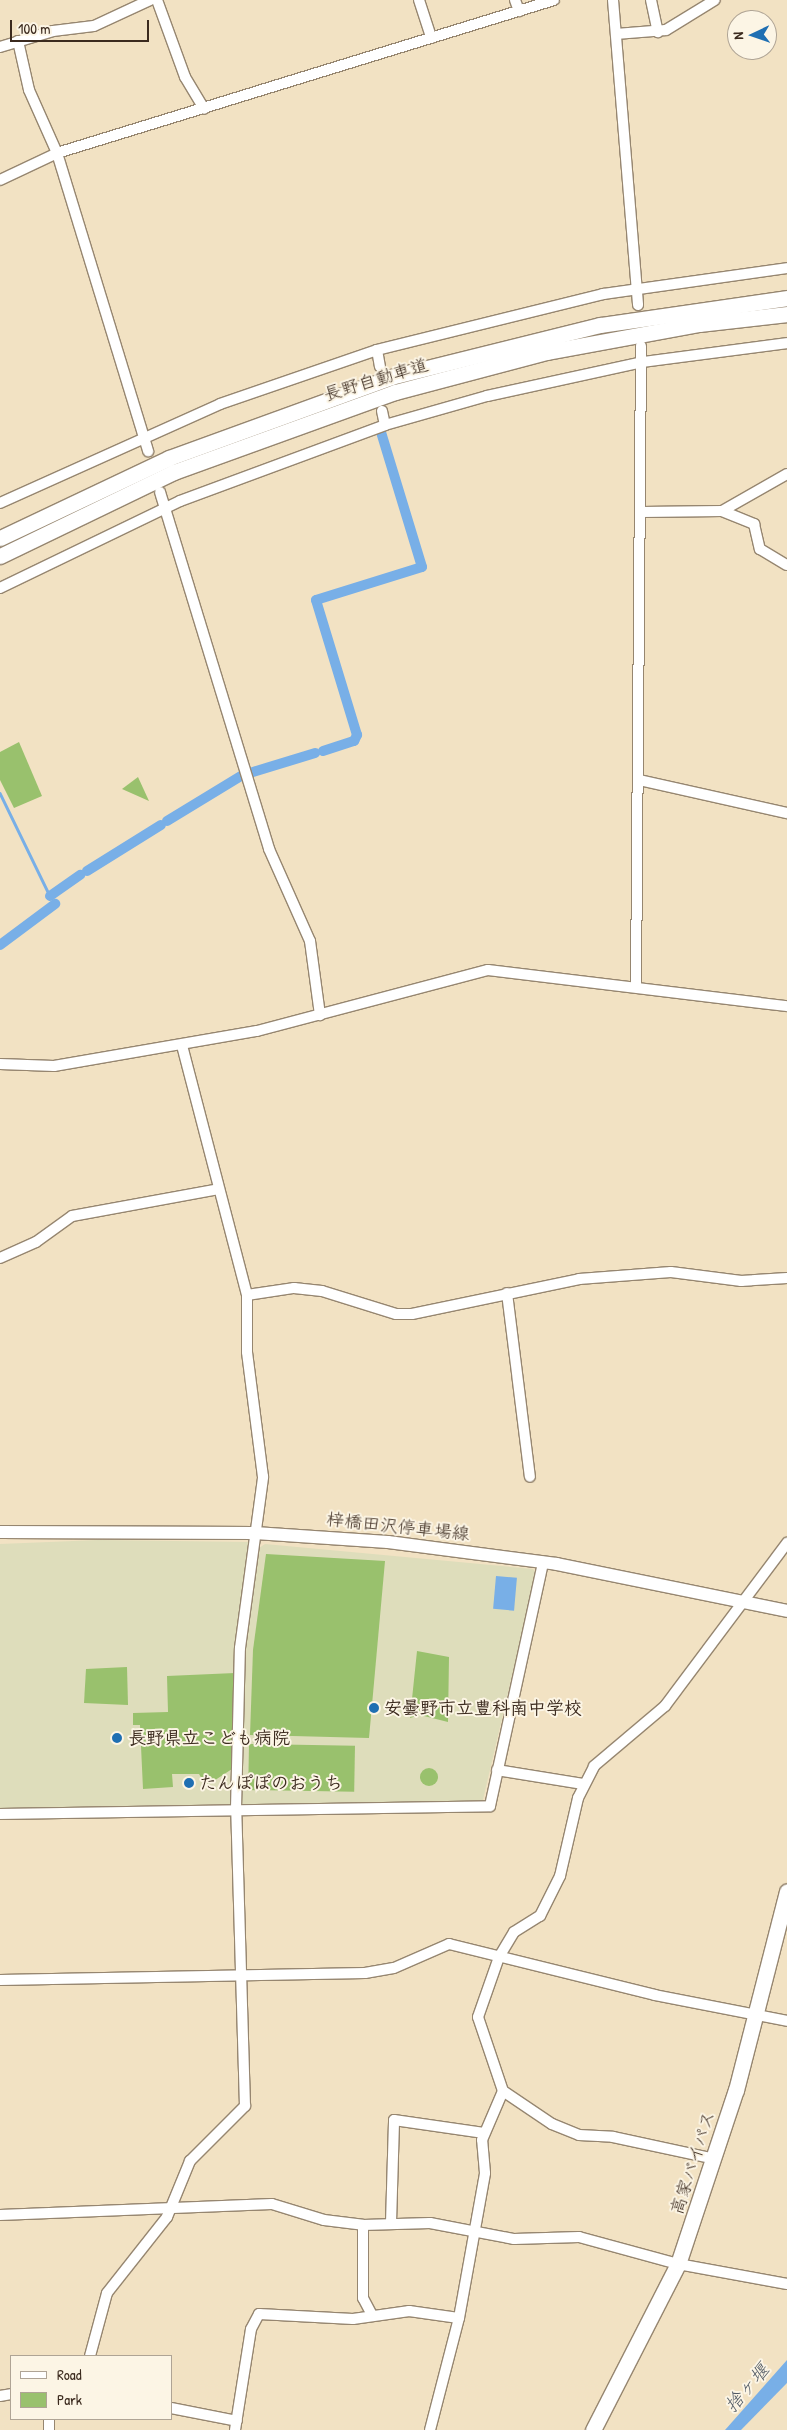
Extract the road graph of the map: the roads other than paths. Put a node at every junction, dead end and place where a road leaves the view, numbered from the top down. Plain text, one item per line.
1 (150, 0) edge
2 (156, 0) edge
3 (419, 0) edge
4 (515, 0) edge
5 (554, 0) edge
6 (613, 0) edge
7 (651, 0) edge
8 (716, 0) edge
9 (519, 11) junction
10 (658, 32) junction
11 (616, 34) junction
12 (431, 38) junction
13 (18, 41) junction
14 (0, 47) edge
15 (204, 109) junction
16 (57, 154) junction
17 (0, 180) edge
18 (787, 268) edge
19 (636, 288) junction
20 (787, 298) edge
21 (638, 305) dead end
22 (787, 314) edge
23 (787, 343) edge
24 (642, 346) dead end
25 (377, 350) junction
26 (643, 362) junction
27 (380, 367) dead end
28 (382, 411) dead end
29 (385, 425) junction
30 (144, 435) junction
31 (148, 452) dead end
32 (787, 474) edge
33 (160, 492) dead end
34 (0, 503) edge
35 (166, 507) junction
36 (722, 511) junction
37 (642, 512) junction
38 (0, 538) edge
39 (0, 556) edge
40 (787, 565) edge
41 (0, 588) edge
42 (639, 780) junction
43 (787, 813) edge
44 (636, 986) junction
45 (787, 1006) edge
46 (320, 1015) junction
47 (182, 1045) junction
48 (0, 1064) edge
49 (219, 1189) junction
50 (0, 1258) edge
51 (787, 1278) edge
52 (506, 1293) junction
53 (247, 1295) junction
54 (530, 1477) dead end
55 (0, 1532) edge
56 (255, 1533) junction
57 (787, 1543) edge
58 (543, 1562) junction
59 (745, 1600) junction
60 (787, 1611) edge
61 (497, 1770) junction
62 (583, 1784) junction
63 (236, 1808) junction
64 (0, 1814) edge
65 (787, 1891) edge
66 (499, 1956) junction
67 (241, 1976) junction
68 (0, 1980) edge
69 (756, 2015) junction
70 (787, 2022) edge
71 (503, 2091) junction
72 (484, 2133) junction
73 (715, 2159) junction
74 (173, 2208) junction
75 (0, 2216) edge
76 (391, 2223) junction
77 (363, 2225) junction
78 (472, 2230) junction
79 (678, 2264) junction
80 (787, 2284) edge
81 (372, 2315) junction
82 (459, 2318) junction
83 (90, 2355) edge
84 (172, 2408) edge
85 (236, 2426) edge
86 (430, 2430) edge
87 (593, 2430) edge

1 - 13 street
2 - 15 street
3 - 12 street
4 - 9 street
5 - 9 street
6 - 11 street
7 - 10 street
8 - 10 street
9 - 12 street
10 - 11 street
11 - 19 street
12 - 15 street
13 - 14 street
13 - 16 street
15 - 16 street
16 - 17 street
16 - 30 street
18 - 19 street
19 - 21 street
19 - 25 street
20 - 38 highway, 長野自動車道
22 - 39 highway, 長野自動車道
23 - 26 street
24 - 26 street
25 - 27 street
25 - 30 street
26 - 29 street
26 - 37 street
28 - 29 street
29 - 35 street
30 - 31 street
30 - 34 street
32 - 36 street
33 - 35 street
35 - 41 street
35 - 46 street
36 - 37 street
36 - 40 street
37 - 42 street
42 - 43 street
42 - 44 street
44 - 45 street
44 - 46 street
46 - 47 street
47 - 48 street
47 - 49 street
49 - 50 street
49 - 53 street
51 - 52 street
52 - 53 street
52 - 54 street
53 - 56 street
55 - 56 main road, 梓橋田沢停車場線
56 - 58 main road, 梓橋田沢停車場線
56 - 63 street
57 - 59 street
58 - 59 main road, 梓橋田沢停車場線
58 - 61 street
59 - 60 main road, 梓橋田沢停車場線
59 - 62 street
61 - 62 street
61 - 63 street
62 - 66 street
63 - 64 street
63 - 67 street
65 - 69 highway, 高家バイパス
66 - 67 street
66 - 69 street
66 - 71 street
67 - 68 street
67 - 74 street
69 - 70 street
69 - 73 highway, 高家バイパス
71 - 72 street
71 - 73 street
72 - 76 street
72 - 78 street
73 - 79 highway, 高家バイパス
74 - 75 street
74 - 77 street
74 - 83 street
76 - 77 street
76 - 78 street
77 - 81 street
78 - 79 street
78 - 82 street
79 - 80 street
79 - 87 highway, 高家バイパス
81 - 82 street
81 - 85 street
82 - 86 street
84 - 85 street

